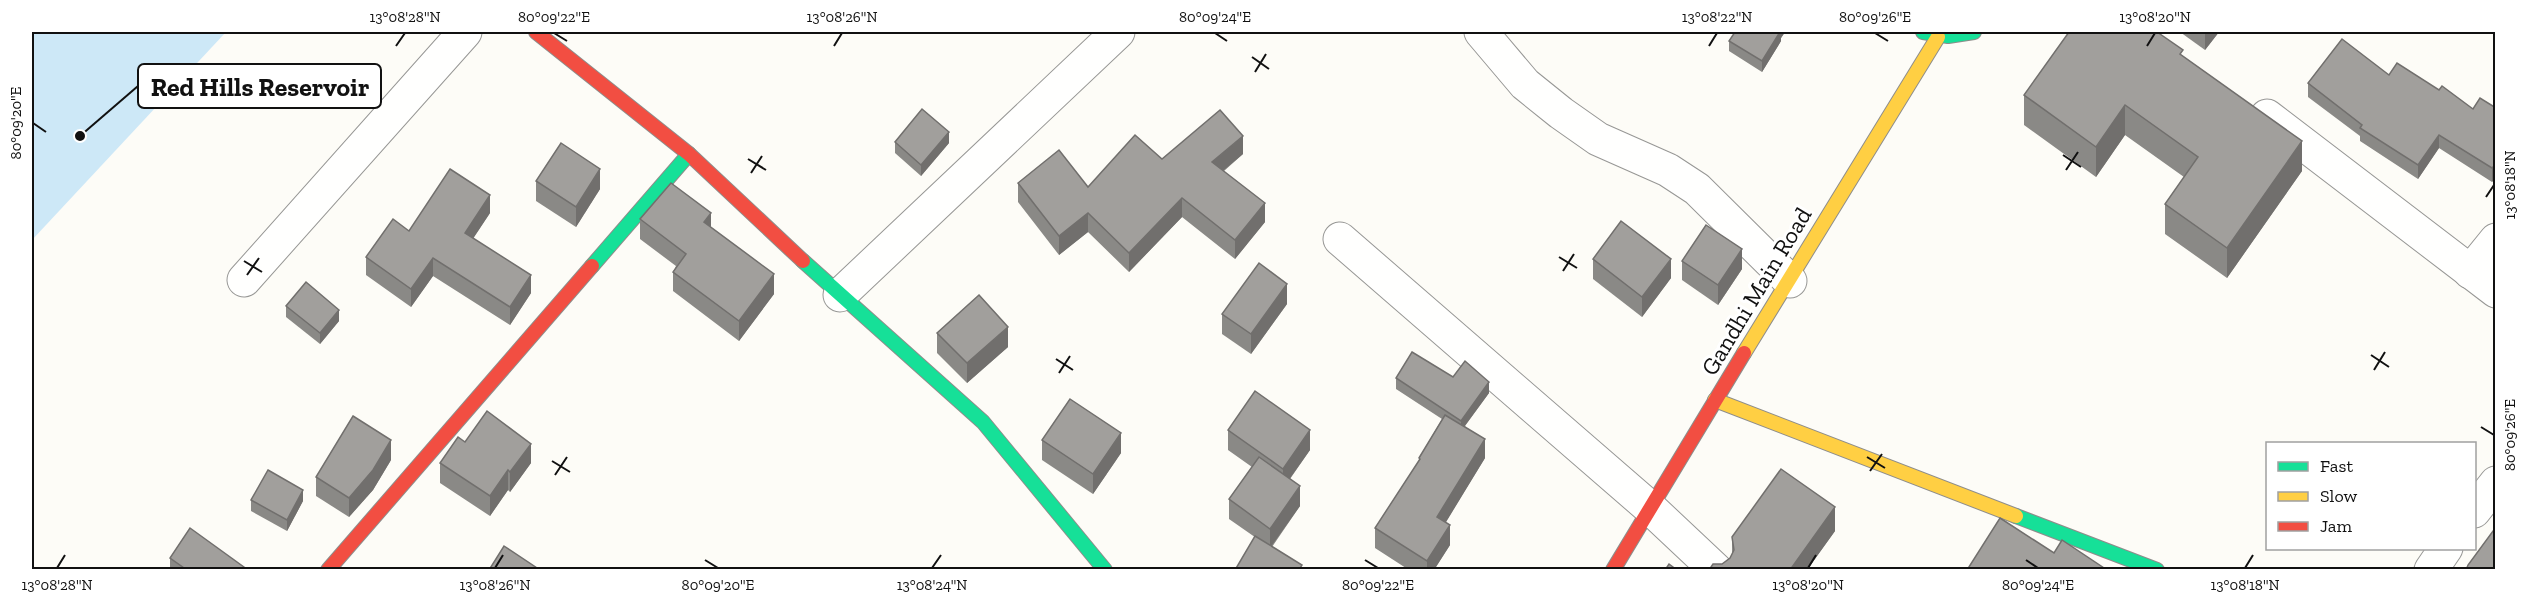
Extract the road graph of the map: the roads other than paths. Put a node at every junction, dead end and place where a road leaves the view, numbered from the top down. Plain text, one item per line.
1 (465, 32) edge
2 (536, 32) edge
3 (1119, 32) edge
4 (1481, 32) edge
5 (1923, 32) edge
6 (1974, 32) edge
7 (1938, 37) junction
8 (2244, 99) edge
9 (689, 154) junction
10 (1340, 238) dead end
11 (2496, 240) edge
12 (2470, 272) junction
13 (244, 280) dead end
14 (1790, 281) junction
15 (2496, 291) edge
16 (840, 295) junction
17 (1715, 400) junction
18 (2496, 483) edge
19 (1649, 507) junction
20 (2476, 510) edge
21 (2445, 550) edge
22 (328, 570) edge
23 (1106, 570) edge
24 (1613, 570) edge
25 (1716, 570) edge
26 (2157, 570) edge
27 (2431, 570) edge

1 - 13 street
2 - 9 street
3 - 16 street
4 - 14 street
5 - 7 street
6 - 7 street
7 - 14 street, Gandhi Main Road
8 - 12 street
9 - 16 street
9 - 22 street
10 - 19 street
11 - 12 street
12 - 15 street
14 - 17 street, Gandhi Main Road
16 - 23 street
17 - 19 street, Gandhi Main Road
17 - 26 street
18 - 20 street
19 - 24 street, Gandhi Main Road
19 - 25 street
21 - 27 street

